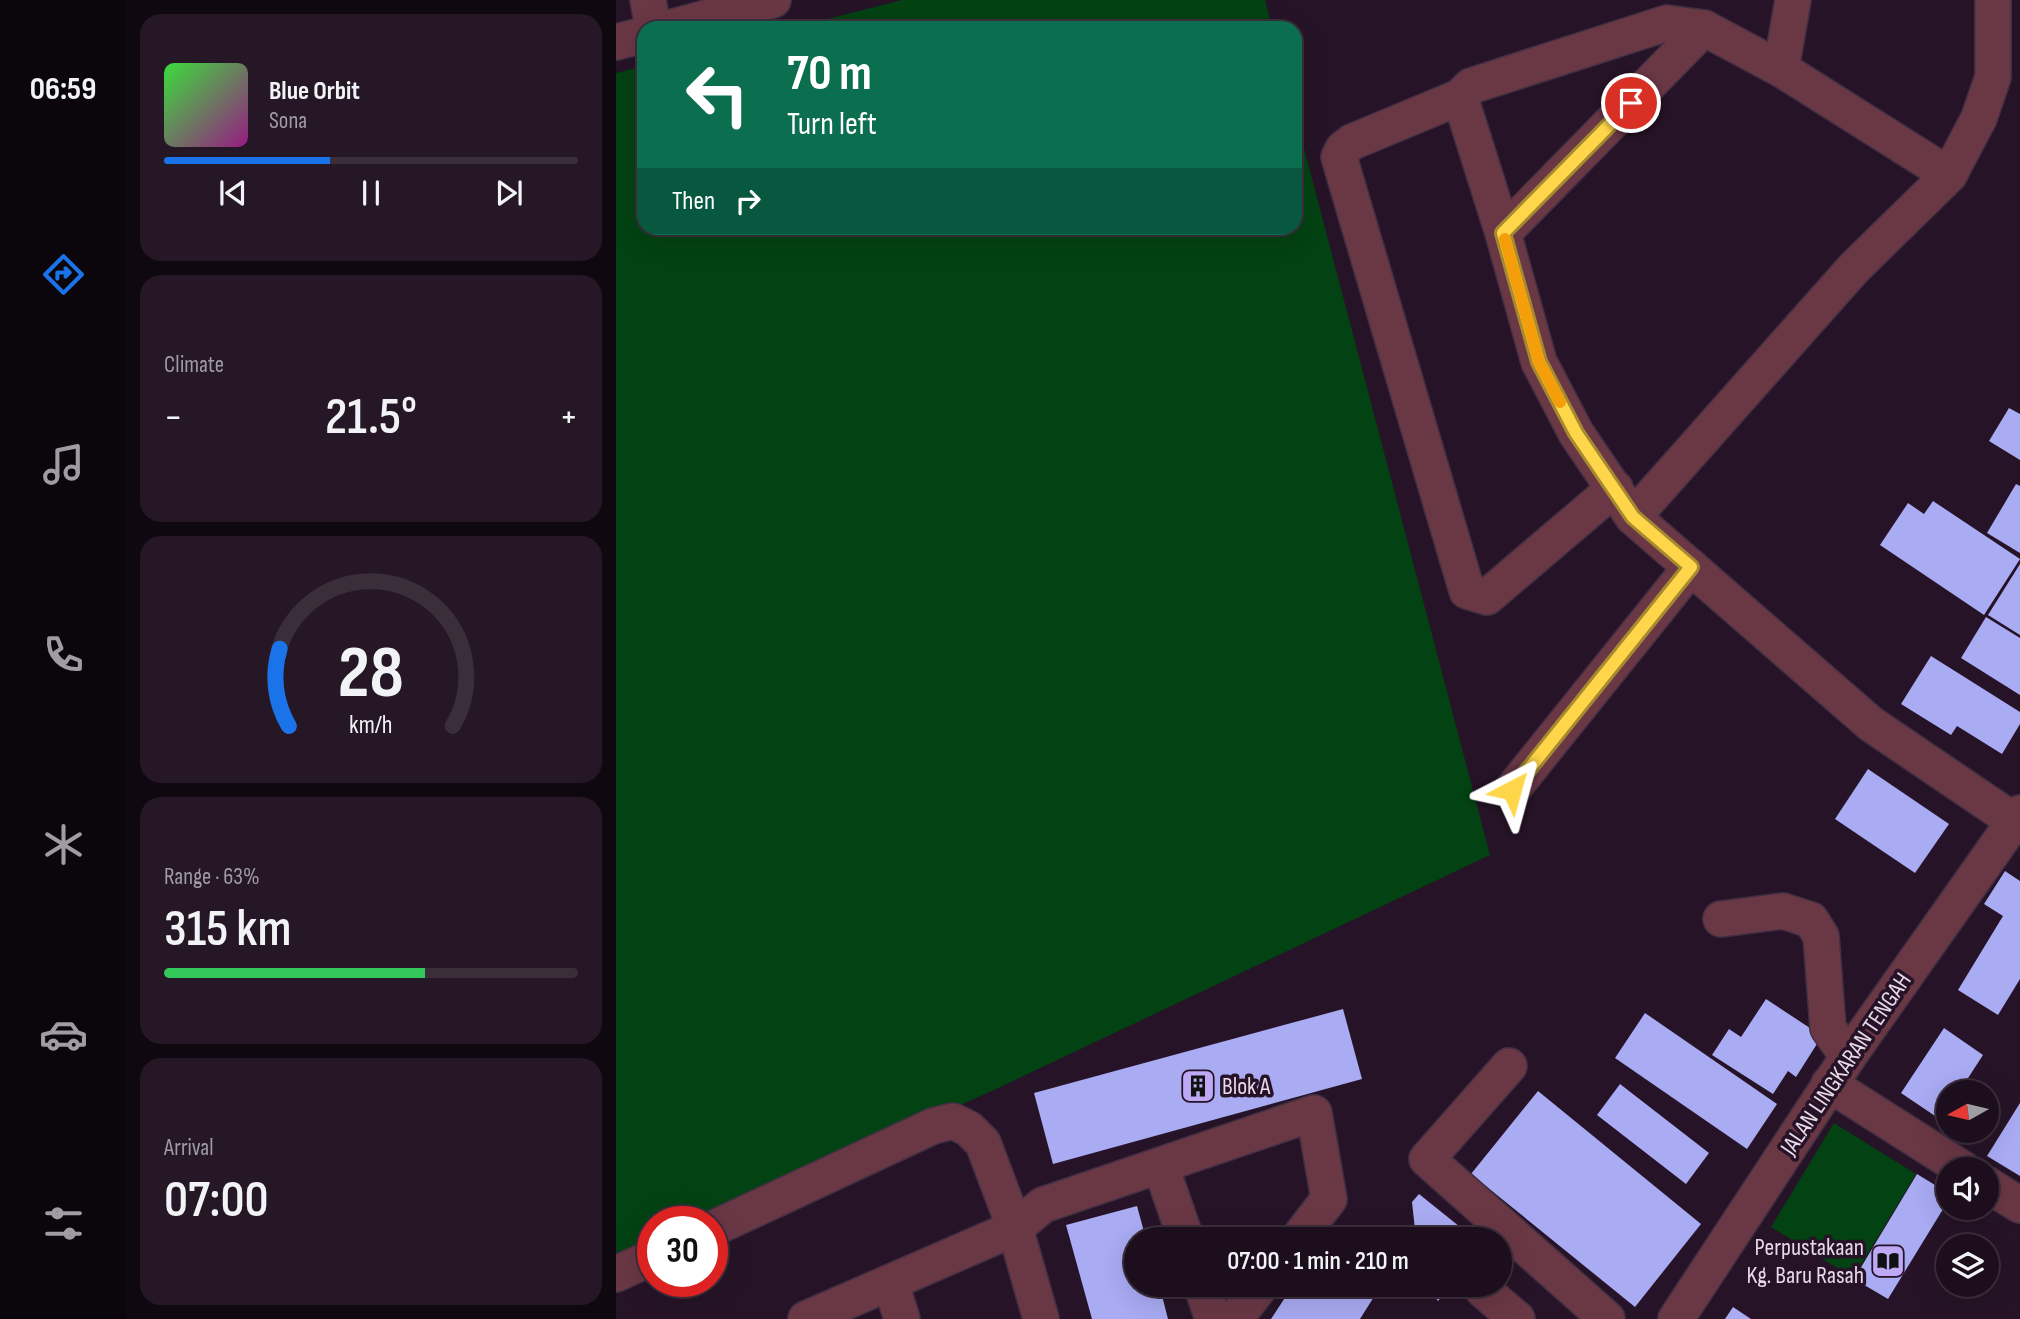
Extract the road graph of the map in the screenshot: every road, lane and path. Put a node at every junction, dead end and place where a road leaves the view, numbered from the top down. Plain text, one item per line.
1 (648, 0) edge
2 (773, 0) edge
3 (1793, 0) edge
4 (1993, 0) edge
5 (1659, 12) edge
6 (652, 21) edge
7 (695, 21) edge
8 (1704, 28) junction
9 (637, 37) edge
10 (616, 43) edge
11 (1781, 69) junction
12 (1460, 97) junction
13 (1949, 175) junction
14 (1503, 233) junction
15 (1615, 488) junction
16 (1633, 517) junction
17 (1691, 567) junction
18 (1512, 790) dead end
19 (2018, 820) edge
20 (1721, 919) dead end
21 (1509, 1066) dead end
22 (1838, 1071) junction
23 (1948, 1157) edge
24 (1161, 1167) junction
25 (1999, 1192) edge
26 (2020, 1205) edge
27 (728, 1222) edge
28 (1181, 1227) edge
29 (1307, 1227) edge
30 (1015, 1228) junction
31 (1522, 1243) junction
32 (1512, 1255) edge
33 (637, 1265) edge
34 (616, 1275) edge
35 (891, 1284) junction
36 (1205, 1297) edge
37 (1252, 1297) edge
38 (1491, 1297) edge
39 (806, 1319) edge
40 (902, 1319) edge
41 (1041, 1319) edge
42 (1213, 1319) edge
43 (1235, 1319) edge
44 (1517, 1319) edge
45 (1607, 1319) edge
46 (1676, 1319) edge

1 - 6 street
2 - 7 street
3 - 11 street
4 - 13 street
5 - 8 street
5 - 12 street
8 - 11 street
8 - 14 street
9 - 10 street
11 - 13 street
12 - 14 street
12 - 15 street
13 - 16 street
14 - 15 street
15 - 16 street
16 - 17 street
17 - 18 street
17 - 19 street
19 - 22 street, JALAN LINGKARAN TENGAH
20 - 22 street
21 - 31 street
22 - 23 street
22 - 46 street, JALAN LINGKARAN TENGAH
24 - 28 street
24 - 29 street
24 - 30 street
25 - 26 street
27 - 30 street
30 - 35 street
30 - 41 street
31 - 32 street
31 - 45 street
33 - 34 street
35 - 39 street
35 - 40 street
36 - 42 street
37 - 43 street
38 - 44 street

